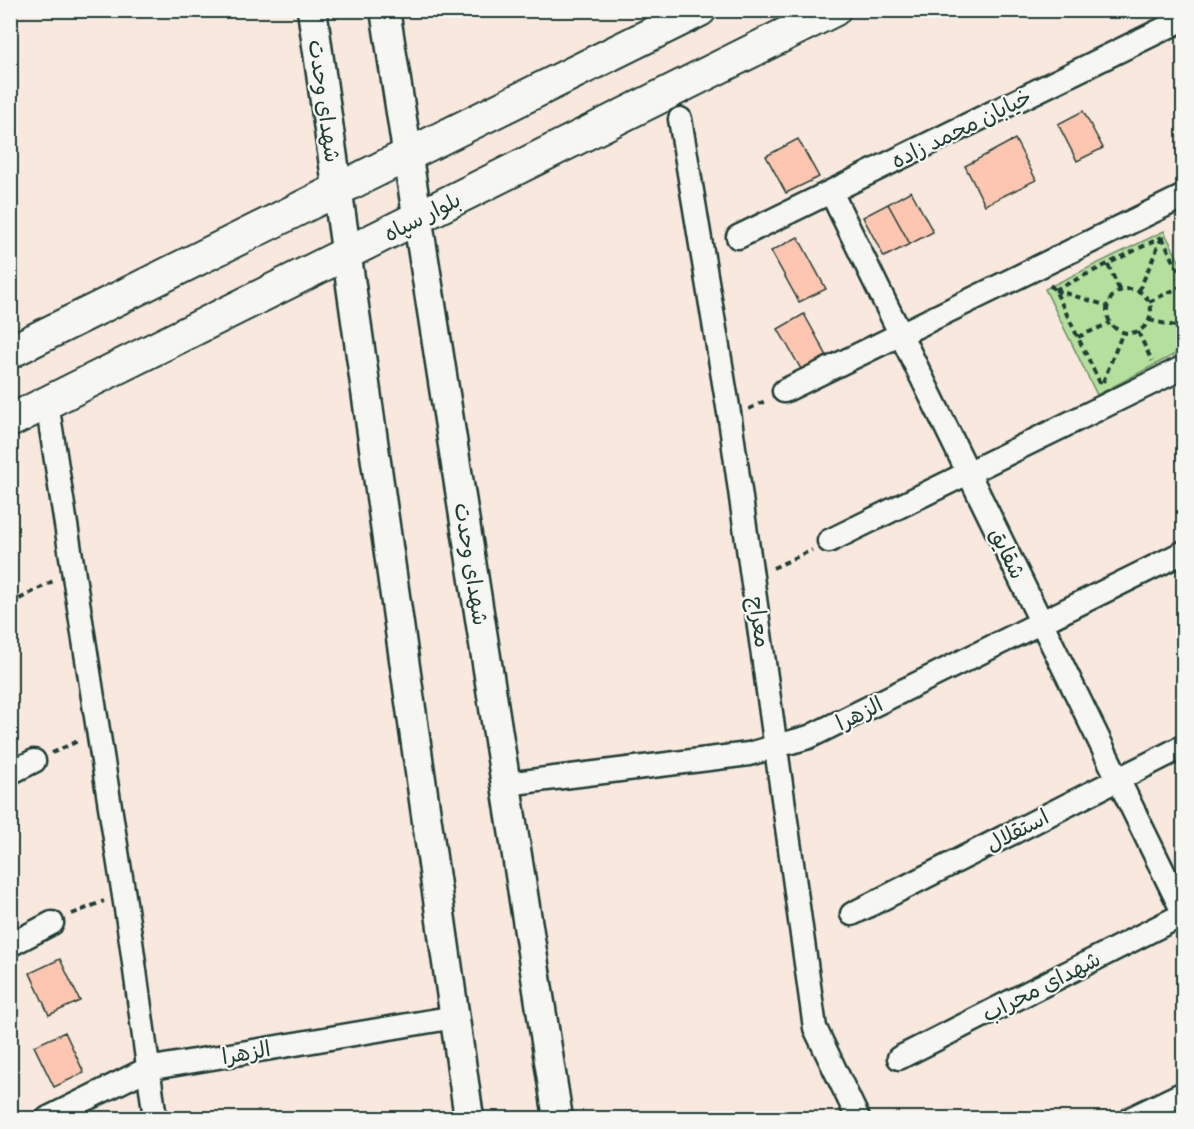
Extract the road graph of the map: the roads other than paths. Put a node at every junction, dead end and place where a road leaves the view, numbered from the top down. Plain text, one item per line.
1 (312, 10) edge
2 (385, 10) edge
3 (700, 10) edge
4 (834, 10) edge
5 (666, 19) edge
6 (1184, 19) edge
7 (699, 78) junction
8 (635, 109) junction
9 (680, 119) junction
10 (408, 155) junction
11 (338, 190) junction
12 (831, 192) junction
13 (1184, 196) edge
14 (418, 218) junction
15 (738, 237) dead end
16 (347, 254) junction
17 (901, 336) junction
18 (10, 352) edge
19 (1184, 367) edge
20 (784, 391) road end
21 (46, 403) junction
22 (10, 421) edge
23 (969, 473) junction
24 (830, 542) road end
25 (1184, 552) edge
26 (1042, 622) junction
27 (776, 746) junction
28 (1184, 746) edge
29 (34, 761) road end
30 (10, 773) edge
31 (1118, 779) junction
32 (506, 784) junction
33 (852, 914) dead end
34 (1184, 914) edge
35 (52, 923) road end
36 (10, 945) edge
37 (455, 1017) junction
38 (899, 1058) dead end
39 (147, 1069) junction
40 (1184, 1093) edge
41 (48, 1119) edge
42 (154, 1119) edge
43 (469, 1119) edge
44 (558, 1119) edge
45 (858, 1119) edge
46 (1132, 1119) edge

1 - 11 street, شهدای وحدت
2 - 10 street, شهدای وحدت
3 - 5 main road
4 - 7 main road, بلوار سپاه
5 - 10 main road
6 - 12 street, خیابان محمد زاده
7 - 8 main road, بلوار سپاه
7 - 9 street
8 - 9 street
8 - 14 main road, بلوار سپاه
9 - 27 street, معراج
10 - 11 main road
10 - 14 street, شهدای وحدت
11 - 16 street, شهدای وحدت
11 - 18 main road
12 - 15 street, خیابان محمد زاده
12 - 17 street, شقایق
13 - 17 street
14 - 16 main road, بلوار سپاه
14 - 32 street, شهدای وحدت
16 - 21 main road, بلوار سپاه
16 - 37 street, شهدای وحدت
17 - 20 street
17 - 23 street, شقایق
19 - 23 street
21 - 22 main road, بلوار سپاه
21 - 39 street
23 - 24 street
23 - 26 street, شقایق
25 - 26 street, الزهرا
26 - 27 street, الزهرا
26 - 31 street, شقایق
27 - 32 street, الزهرا
27 - 45 street, معراج
28 - 31 street, استقلال
29 - 30 street
31 - 33 street, استقلال
31 - 34 street, شقایق
32 - 44 street, شهدای وحدت
34 - 38 street, شهدای محراب
35 - 36 street
37 - 39 street, الزهرا
37 - 43 street, شهدای وحدت
39 - 41 street, الزهرا
39 - 42 street
40 - 46 street

